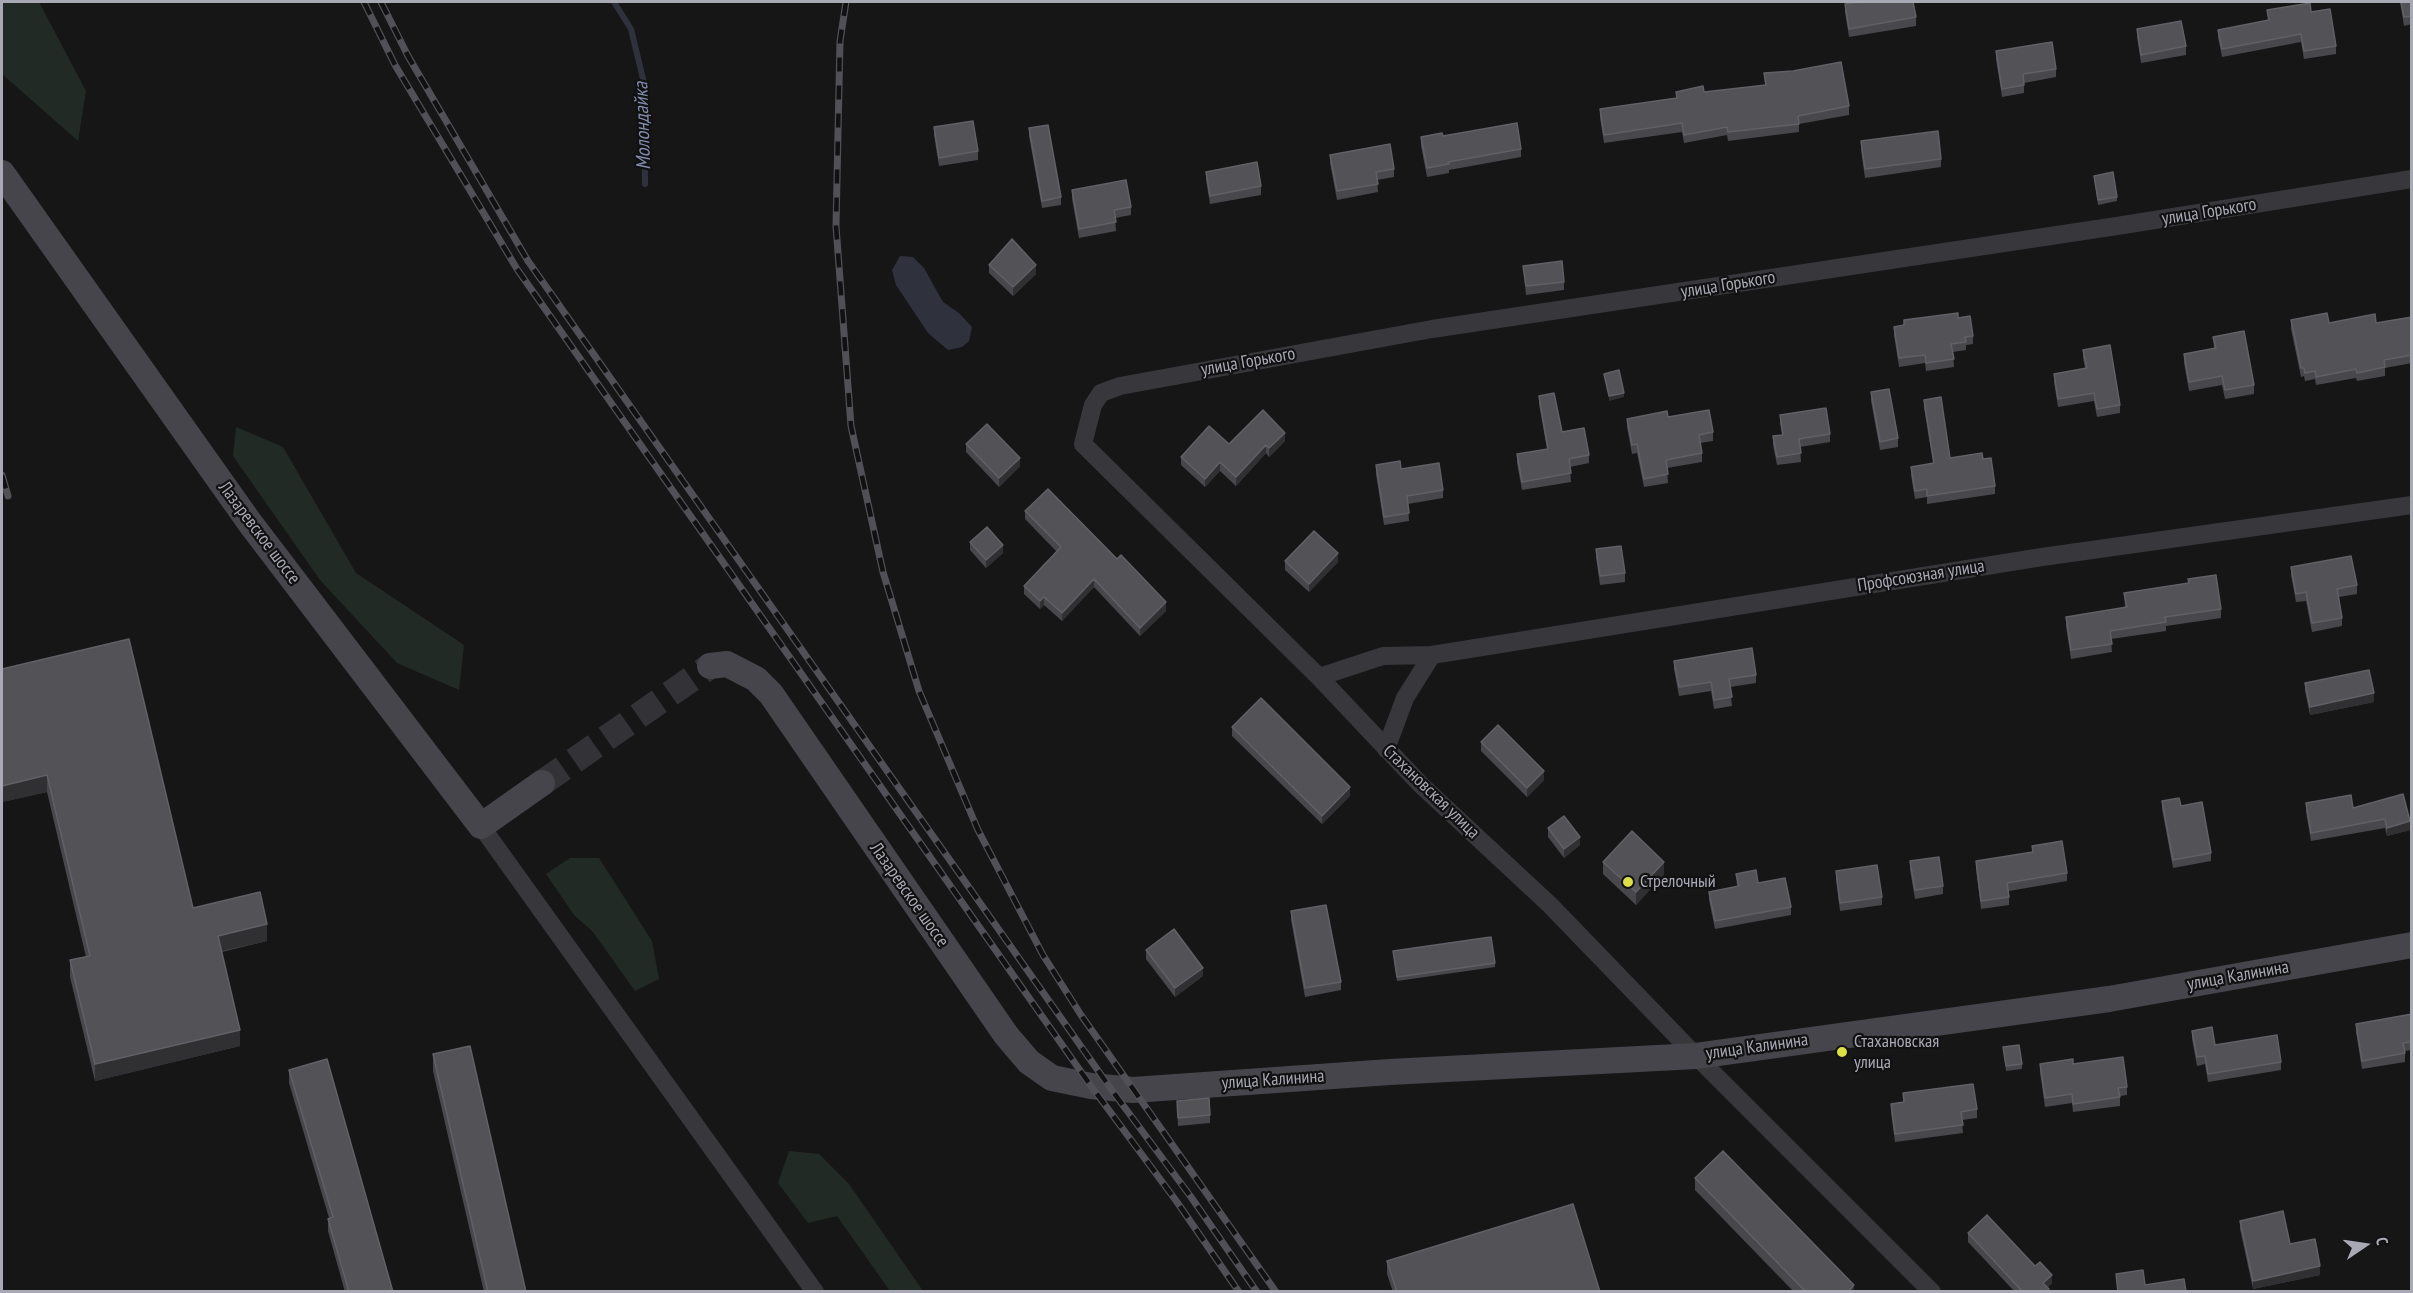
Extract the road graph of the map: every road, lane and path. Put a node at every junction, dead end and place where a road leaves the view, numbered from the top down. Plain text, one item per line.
1 (2, 173) edge
2 (2412, 179) edge
3 (1083, 444) joint
4 (2412, 505) edge
5 (1432, 655) junction
6 (710, 666) tunnel mouth
7 (1319, 677) junction
8 (1386, 749) junction
9 (542, 783) tunnel mouth
10 (481, 826) junction
11 (2412, 945) edge
12 (1696, 1056) junction
13 (1133, 1090) joint
14 (815, 1292) edge
15 (1932, 1292) edge

1 - 10 street, Лазаревское шоссе
2 - 3 street, улица Горького
3 - 7 street, Стахановская улица
4 - 5 street, Профсоюзная улица
5 - 7 street, Профсоюзная улица
5 - 8 street
6 - 13 street, Лазаревское шоссе
7 - 8 street, Стахановская улица
8 - 12 street, Стахановская улица
9 - 10 street
10 - 14 street
11 - 12 street, улица Калинина
12 - 13 street, улица Калинина
12 - 15 street, Стахановская улица

